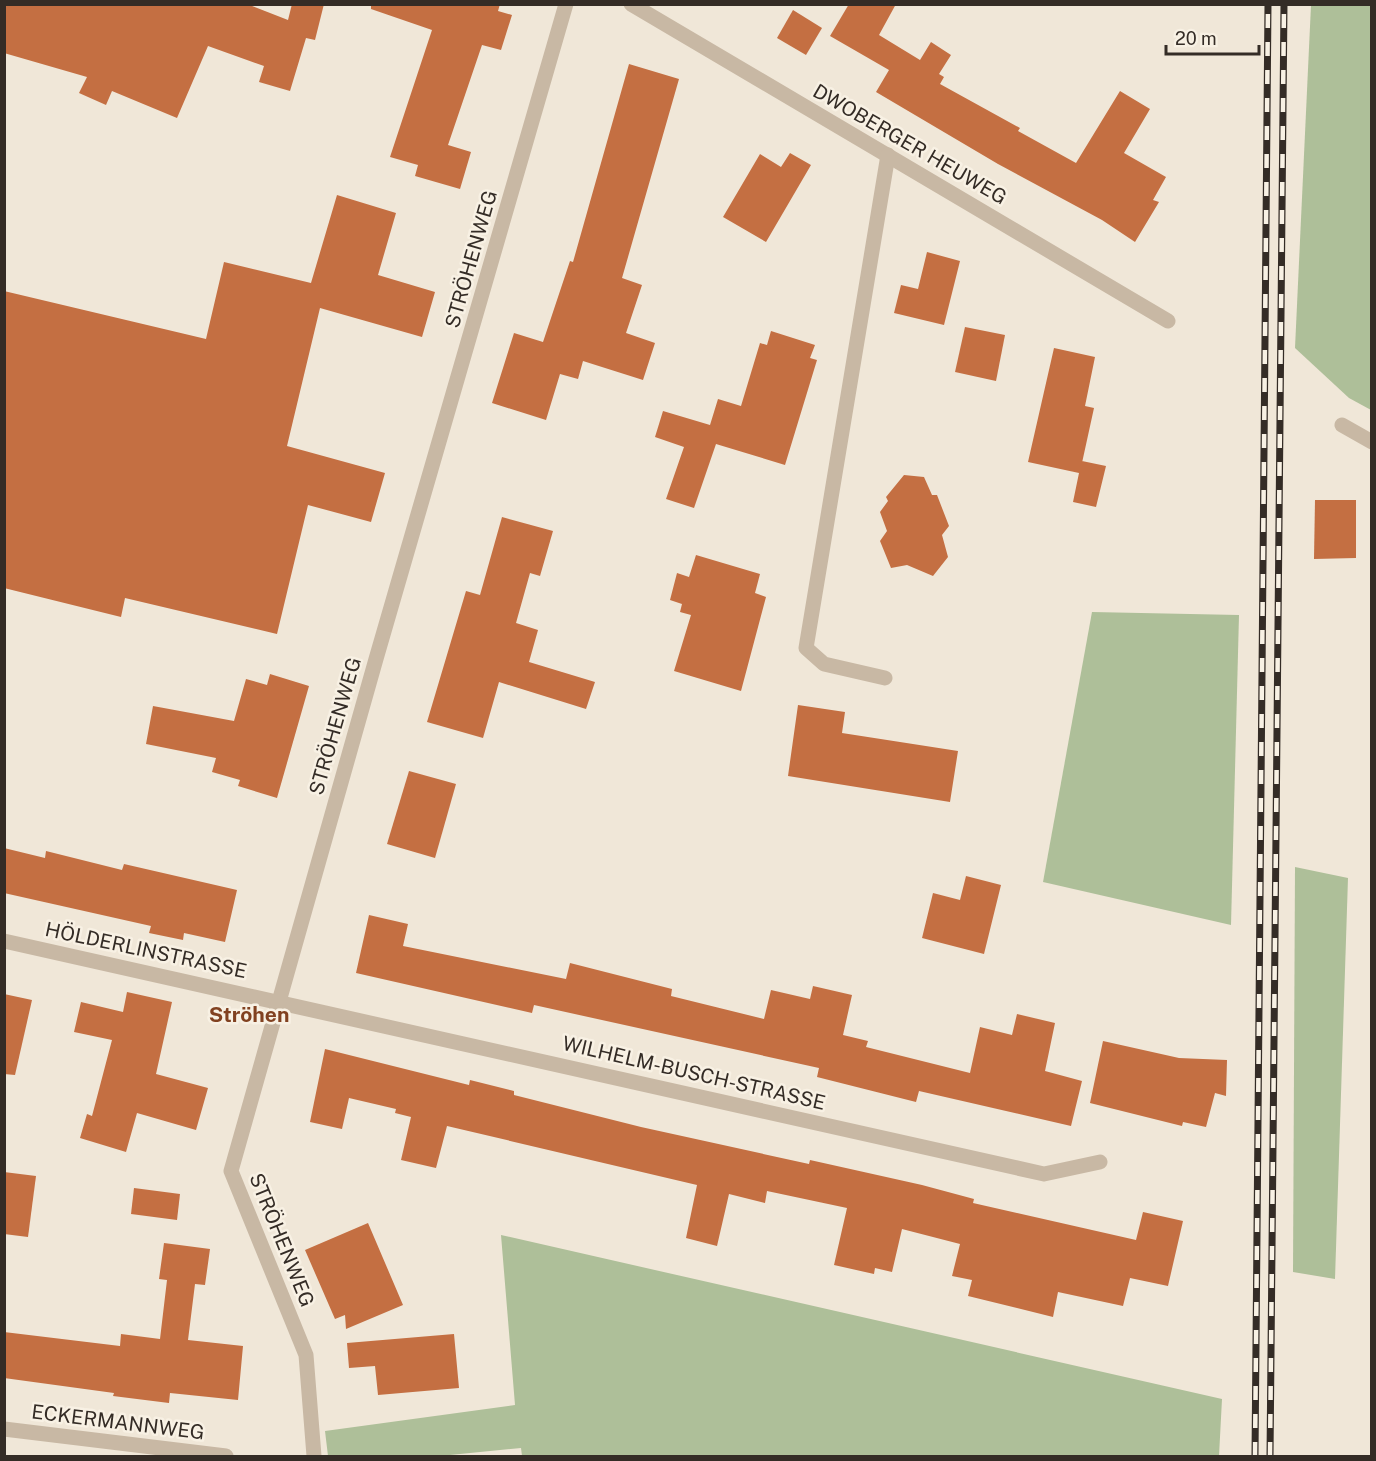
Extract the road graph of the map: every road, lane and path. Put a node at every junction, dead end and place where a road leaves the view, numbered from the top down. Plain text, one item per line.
1 (566, 4) edge
2 (631, 4) edge
3 (888, 155) junction
4 (1168, 321) dead end
5 (1342, 425) dead end
6 (1371, 442) edge
7 (885, 678) dead end
8 (4, 941) edge
9 (279, 1001) junction
10 (1100, 1162) dead end
11 (4, 1429) edge
12 (226, 1456) edge
13 (314, 1456) edge

1 - 9 street, STRÖHENWEG
2 - 3 street, DWOBERGER HEUWEG
3 - 4 street, DWOBERGER HEUWEG
3 - 7 street
5 - 6 street
8 - 9 street, HÖLDERLINSTRASSE
9 - 10 street, WILHELM-BUSCH-STRASSE
9 - 13 street, STRÖHENWEG
11 - 12 street, ECKERMANNWEG

